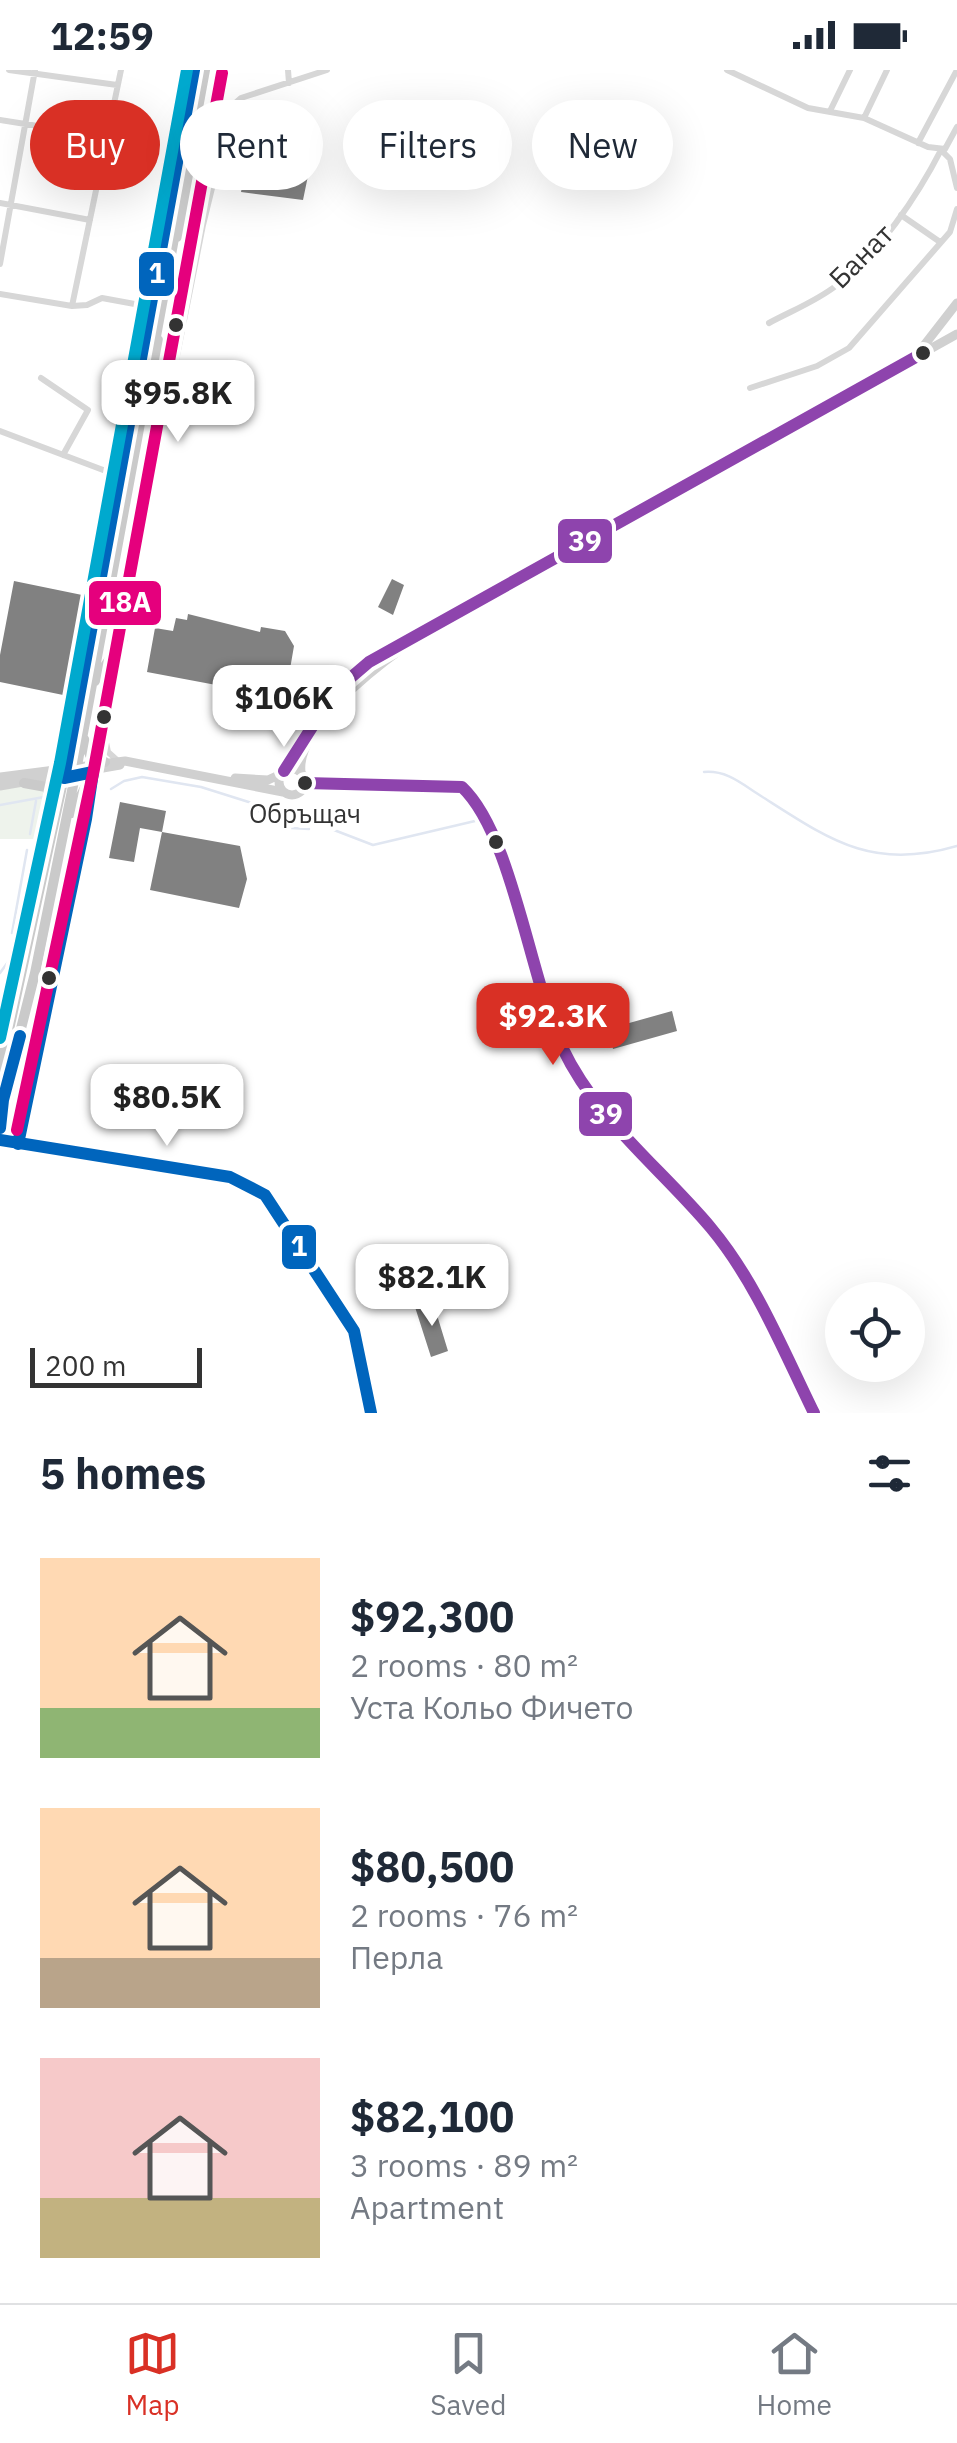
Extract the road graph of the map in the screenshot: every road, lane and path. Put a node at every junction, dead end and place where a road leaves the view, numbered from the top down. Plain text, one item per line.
1 (9, 70) edge
2 (120, 70) edge
3 (194, 70) edge
4 (205, 70) edge
5 (288, 70) edge
6 (327, 70) edge
7 (726, 70) edge
8 (850, 70) edge
9 (887, 70) edge
10 (957, 70) edge
11 (34, 72) edge
12 (290, 82) junction
13 (118, 85) junction
14 (115, 100) edge
15 (199, 100) edge
16 (239, 100) edge
17 (830, 111) junction
18 (864, 118) junction
19 (0, 120) edge
20 (25, 124) junction
21 (30, 125) edge
22 (957, 127) edge
23 (918, 143) junction
24 (943, 150) junction
25 (957, 153) edge
26 (957, 188) edge
27 (96, 190) edge
28 (183, 190) edge
29 (191, 190) edge
30 (212, 190) edge
31 (0, 202) edge
32 (10, 204) junction
33 (957, 208) edge
34 (902, 215) junction
35 (90, 220) junction
36 (173, 242) junction
37 (940, 242) junction
38 (0, 264) edge
39 (0, 294) edge
40 (957, 302) edge
41 (72, 306) junction
42 (151, 307) junction
43 (769, 323) dead end
44 (157, 333) junction
45 (957, 334) edge
46 (923, 353) junction
47 (41, 378) dead end
48 (750, 388) dead end
49 (166, 414) junction
50 (0, 432) edge
51 (64, 455) junction
52 (120, 476) junction
53 (444, 620) junction
54 (123, 638) junction
55 (92, 686) junction
56 (83, 735) junction
57 (118, 761) junction
58 (106, 762) junction
59 (133, 763) junction
60 (70, 772) junction
61 (93, 772) junction
62 (282, 772) junction
63 (0, 777) edge
64 (215, 777) junction
65 (303, 778) junction
66 (24, 783) junction
67 (0, 786) edge
68 (283, 792) junction
69 (57, 807) junction
70 (62, 836) junction
71 (0, 1071) edge
72 (2, 1103) edge
73 (0, 1128) edge
74 (0, 1140) edge
75 (371, 1413) edge
76 (814, 1413) edge

1 - 11 street
2 - 13 street
3 - 42 main road
4 - 15 main road
5 - 12 street
6 - 12 street
7 - 17 street
8 - 17 street
9 - 18 street
10 - 23 street
11 - 13 street
11 - 20 street
12 - 16 street
13 - 14 street
17 - 18 street
18 - 23 street
19 - 20 street
20 - 21 street
20 - 32 street
22 - 24 street, Банат
23 - 24 street
24 - 25 street
24 - 26 street
24 - 34 street, Банат
27 - 35 street
28 - 36 main road
29 - 36 main road
30 - 49 street
31 - 32 street
32 - 35 street
32 - 38 street
33 - 37 street, Банат
34 - 37 street
34 - 43 street, Банат
35 - 41 street
36 - 44 main road
37 - 48 street, Банат
39 - 41 street
40 - 46 street
41 - 42 street
42 - 52 main road
44 - 49 main road
44 - 55 main road
45 - 46 street
46 - 53 street
47 - 51 street
49 - 54 street
50 - 51 street
51 - 52 street
52 - 60 main road
53 - 62 street
53 - 65 street
54 - 55 main road
54 - 57 street
55 - 56 main road
56 - 58 main road
56 - 60 main road
57 - 58 street
57 - 59 street
58 - 60 street
59 - 61 street
59 - 64 street
60 - 61 street
60 - 63 street
60 - 66 street
60 - 69 main road
60 - 70 main road
61 - 70 main road
62 - 64 street
62 - 65 street
62 - 68 street
64 - 68 street
65 - 68 street
65 - 76 street
66 - 67 street
66 - 69 main road
69 - 71 main road
70 - 72 main road
72 - 73 main road
74 - 75 street

